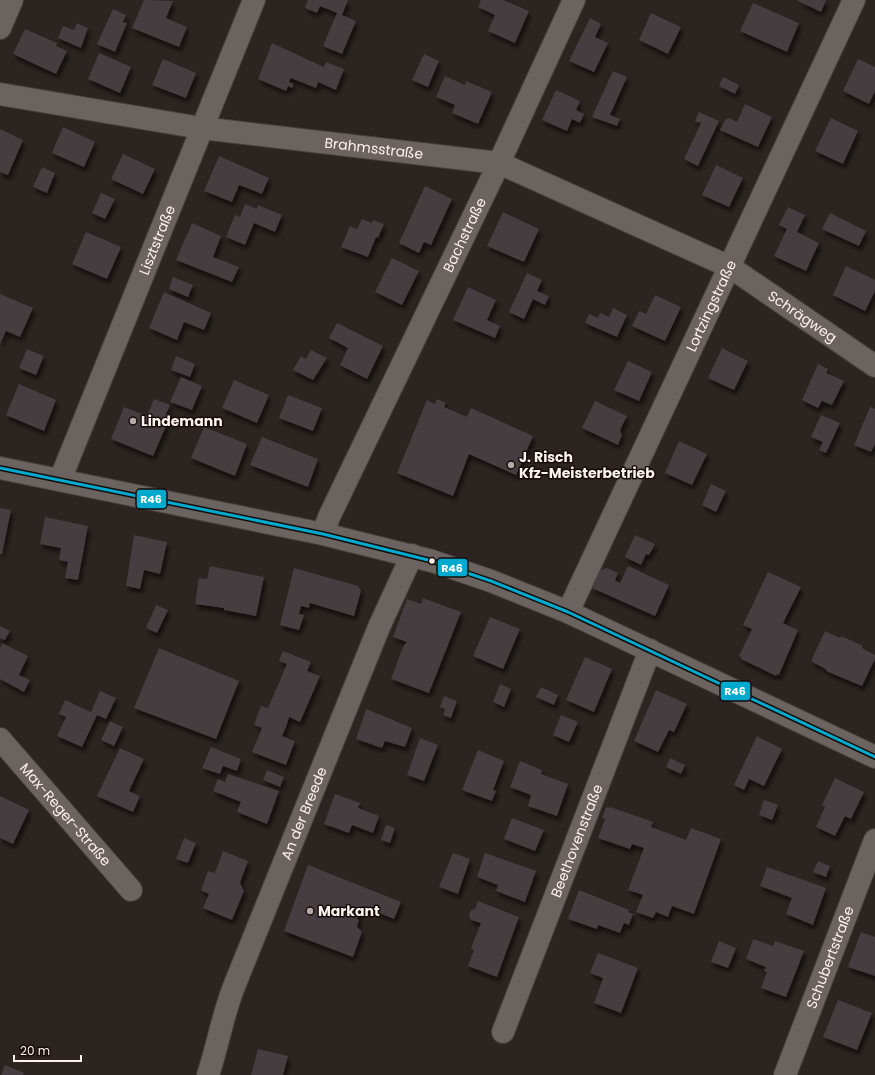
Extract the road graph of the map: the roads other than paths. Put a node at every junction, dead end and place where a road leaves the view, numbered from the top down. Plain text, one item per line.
1 (12, 0) edge
2 (254, 0) edge
3 (574, 0) edge
4 (854, 0) edge
5 (0, 28) edge
6 (0, 94) edge
7 (201, 128) junction
8 (499, 163) junction
9 (730, 267) junction
10 (875, 366) edge
11 (0, 468) edge
12 (60, 480) junction
13 (323, 534) junction
14 (412, 555) junction
15 (568, 612) junction
16 (650, 650) junction
17 (0, 739) edge
18 (875, 757) edge
19 (875, 840) edge
20 (131, 890) dead end
21 (503, 1032) dead end
22 (208, 1075) edge
23 (785, 1075) edge

1 - 5 street
2 - 7 street, Lisztstraße
3 - 8 street, Bachstraße
4 - 9 street, Lortzingstraße
6 - 7 street, Brahmsstraße
7 - 8 street, Brahmsstraße
7 - 12 street, Lisztstraße
8 - 9 street, Brahmsstraße
8 - 13 street, Bachstraße
9 - 10 street, Schrägweg
9 - 15 street, Lortzingstraße
11 - 12 street
12 - 13 street
13 - 14 street
14 - 15 street
14 - 22 street, An der Breede
15 - 16 street
16 - 18 street
16 - 21 street, Beethovenstraße
17 - 20 street, Max-Reger-Straße
19 - 23 street, Schubertstraße

